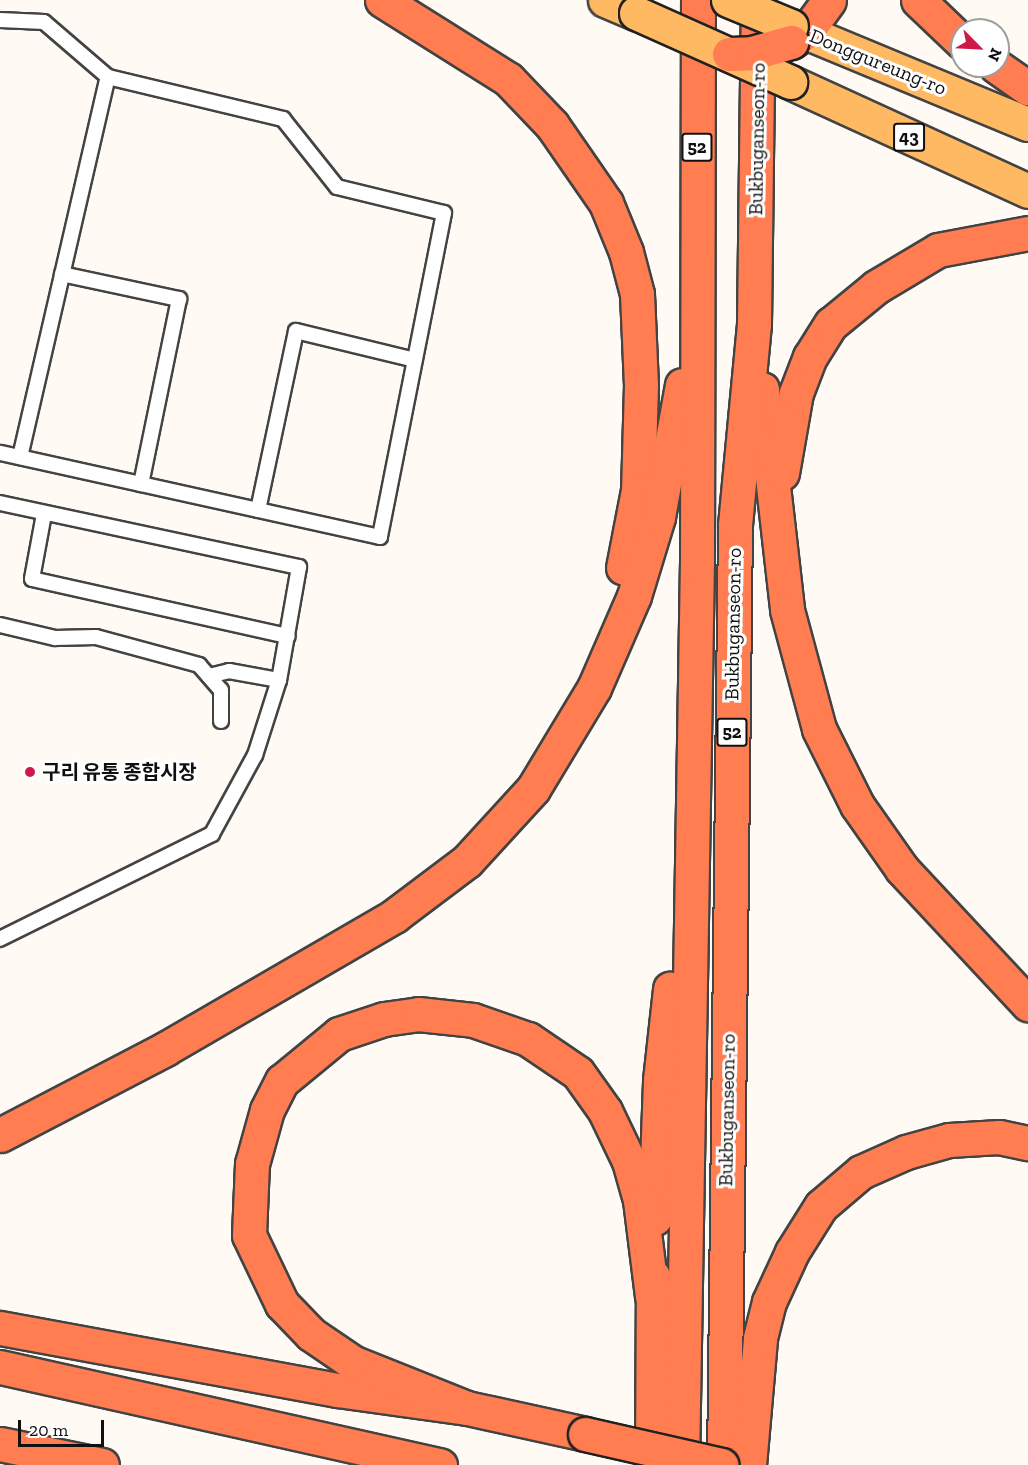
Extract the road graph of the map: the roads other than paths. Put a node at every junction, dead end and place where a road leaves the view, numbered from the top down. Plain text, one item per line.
1 (382, 0) edge
2 (605, 0) edge
3 (698, 0) edge
4 (728, 0) edge
5 (758, 0) edge
6 (829, 0) edge
7 (918, 0) edge
8 (0, 20) edge
9 (950, 31) edge
10 (796, 34) junction
11 (729, 54) junction
12 (1010, 76) edge
13 (108, 77) junction
14 (1028, 88) edge
15 (1028, 124) edge
16 (1028, 191) edge
17 (1028, 233) edge
18 (62, 274) junction
19 (697, 295) junction
20 (754, 324) junction
21 (415, 360) junction
22 (0, 453) edge
23 (20, 457) junction
24 (141, 484) junction
25 (0, 503) edge
26 (258, 510) junction
27 (776, 510) junction
28 (44, 514) junction
29 (0, 626) edge
30 (288, 636) junction
31 (209, 676) junction
32 (279, 680) junction
33 (594, 688) junction
34 (221, 721) dead end
35 (694, 760) junction
36 (0, 939) edge
37 (971, 939) junction
38 (1028, 977) edge
39 (1028, 1004) edge
40 (0, 1135) edge
41 (1028, 1143) edge
42 (652, 1296) junction
43 (0, 1328) edge
44 (0, 1367) edge
45 (467, 1408) junction
46 (0, 1444) edge
47 (102, 1465) edge
48 (440, 1465) edge
49 (652, 1465) edge
50 (682, 1465) edge
51 (723, 1465) edge
52 (749, 1465) edge

1 - 33 highway
2 - 11 main road, 43, bridge
3 - 19 highway, Bukbuganseon-ro / 52
4 - 10 main road, Donggureung-ro, bridge
5 - 20 highway, Bukbuganseon-ro / 52
6 - 10 highway
7 - 9 highway
8 - 13 lane
10 - 11 highway, bridge
10 - 15 main road, Donggureung-ro
11 - 16 main road, 43, bridge
12 - 14 highway
13 - 18 lane
13 - 21 lane
17 - 27 highway
18 - 23 lane
18 - 24 lane
19 - 33 highway
19 - 35 highway, Bukbuganseon-ro / 52
20 - 27 highway
20 - 51 highway, Bukbuganseon-ro / 52
21 - 26 lane
21 - 26 lane
22 - 23 lane
23 - 24 lane
24 - 26 lane
25 - 28 lane
27 - 37 highway
28 - 30 lane
28 - 30 lane
29 - 31 lane
30 - 32 lane
31 - 32 lane
31 - 34 lane
32 - 36 lane
33 - 40 highway
35 - 42 highway
35 - 50 highway, Bukbuganseon-ro / 52
37 - 38 highway
37 - 39 highway
41 - 52 highway
42 - 45 highway
42 - 49 highway
43 - 45 highway
44 - 48 highway
45 - 51 highway, bridge
46 - 47 highway

